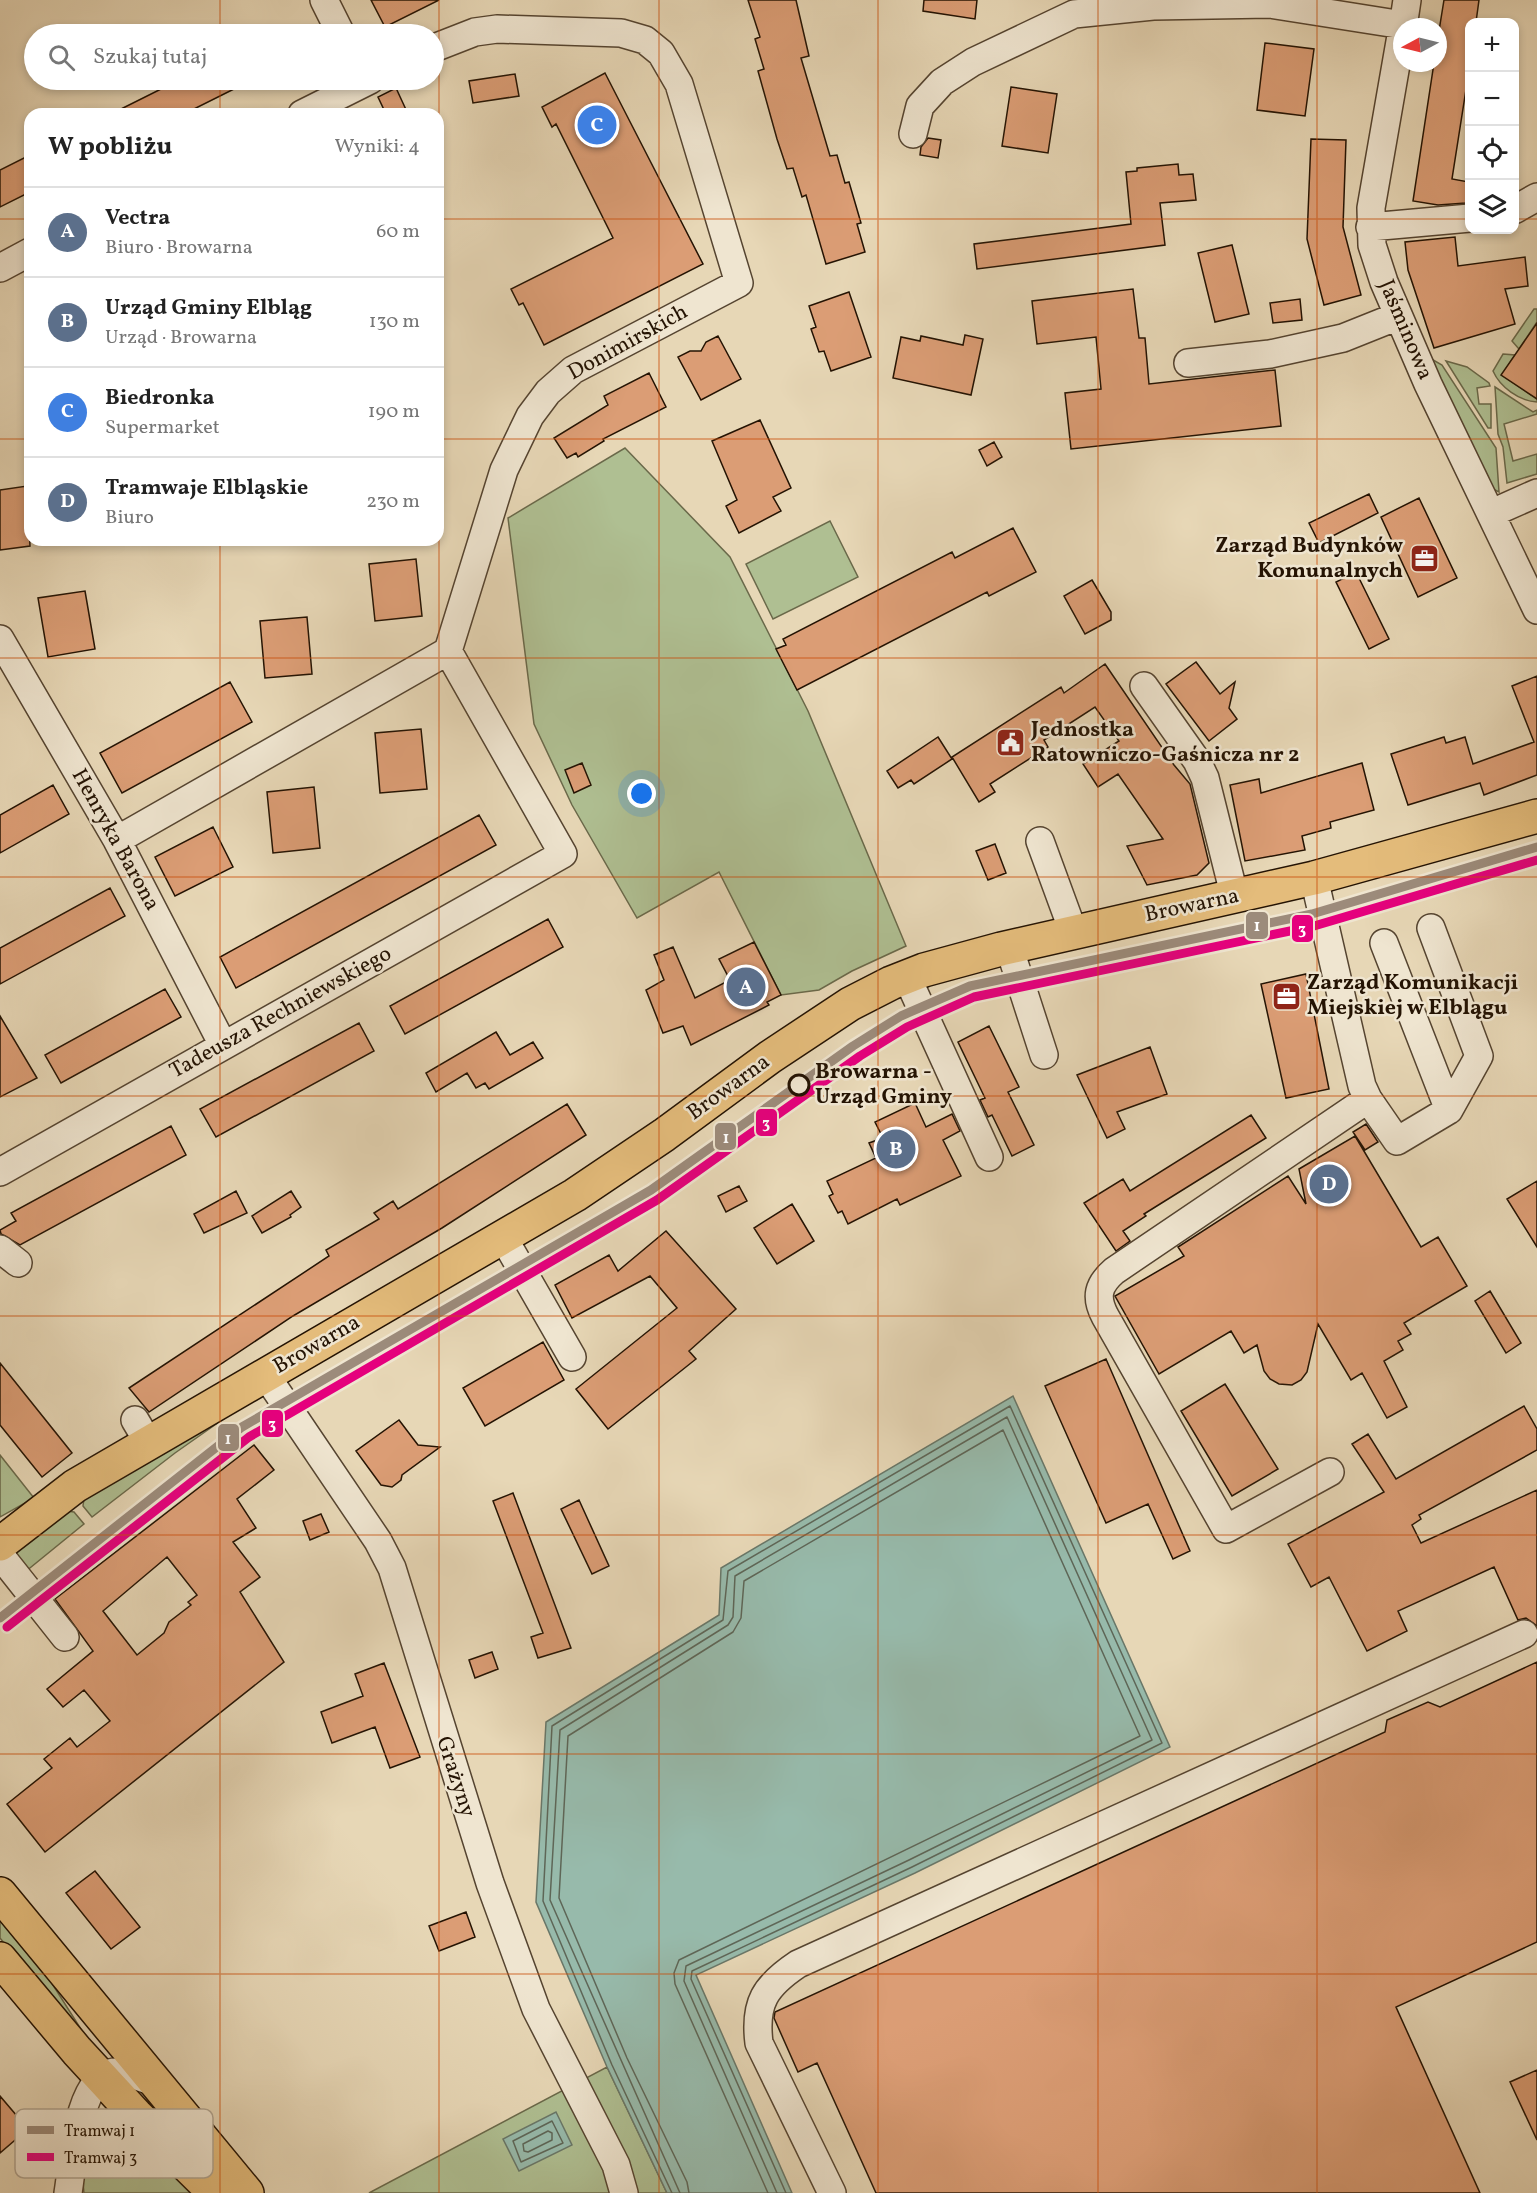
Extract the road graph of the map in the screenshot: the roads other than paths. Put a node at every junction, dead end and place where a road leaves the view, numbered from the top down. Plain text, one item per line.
1 (324, 0) edge
2 (1393, 20) edge
3 (336, 24) edge
4 (444, 44) edge
5 (1395, 72) edge
6 (348, 90) edge
7 (313, 108) edge
8 (913, 134) dead end
9 (1465, 218) edge
10 (1370, 227) junction
11 (24, 255) edge
12 (0, 268) edge
13 (1398, 316) junction
14 (1188, 363) dead end
15 (1537, 493) edge
16 (1492, 513) junction
17 (1537, 610) edge
18 (0, 639) edge
19 (448, 651) junction
20 (1144, 686) dead end
21 (1537, 816) edge
22 (117, 840) junction
23 (1040, 841) dead end
24 (1314, 878) junction
25 (1235, 898) junction
26 (1431, 928) dead end
27 (1073, 931) junction
28 (1384, 943) dead end
29 (1009, 947) junction
30 (907, 977) junction
31 (223, 1045) junction
32 (1044, 1055) dead end
33 (1368, 1099) junction
34 (1449, 1110) junction
35 (989, 1157) dead end
36 (0, 1172) edge
37 (503, 1237) junction
38 (572, 1357) dead end
39 (265, 1374) junction
40 (1330, 1472) dead end
41 (0, 1544) edge
42 (0, 1554) edge
43 (1524, 1634) dead end
44 (65, 1637) dead end
45 (0, 1894) edge
46 (0, 1959) edge
47 (102, 2078) junction
48 (155, 2082) junction
49 (83, 2109) edge
50 (132, 2109) edge
51 (177, 2109) edge
52 (213, 2152) edge
53 (71, 2178) edge
54 (200, 2178) edge
55 (68, 2193) edge
56 (215, 2193) edge
57 (247, 2193) edge
58 (624, 2193) edge
59 (832, 2193) edge

1 - 3 street
2 - 8 street
4 - 19 street, Donimirskich
5 - 10 street, Jaśminowa
6 - 7 street
9 - 10 street
10 - 13 street, Jaśminowa
11 - 12 street
13 - 14 street
13 - 16 street, Jaśminowa
15 - 16 street
16 - 17 street, Jaśminowa
18 - 22 street, Henryka Barona
19 - 22 street
19 - 31 street, Tadeusza Rechniewskiego
20 - 25 street
21 - 24 main road, Browarna
22 - 31 street, Henryka Barona
23 - 27 street
24 - 25 main road, Browarna
24 - 33 street
25 - 27 main road, Browarna
26 - 34 street
27 - 29 main road, Browarna
28 - 34 street
29 - 30 main road, Browarna
29 - 32 street
30 - 35 street
30 - 37 main road, Browarna
31 - 36 street, Tadeusza Rechniewskiego
33 - 34 street
33 - 40 street
37 - 38 street
37 - 39 main road, Browarna
39 - 41 main road, Browarna
39 - 58 street, Grażyny
42 - 44 street
43 - 59 street
45 - 48 main road
46 - 47 main road
47 - 48 street
47 - 49 street
47 - 50 main road
48 - 51 main road
52 - 57 main road
53 - 55 street
54 - 56 main road

